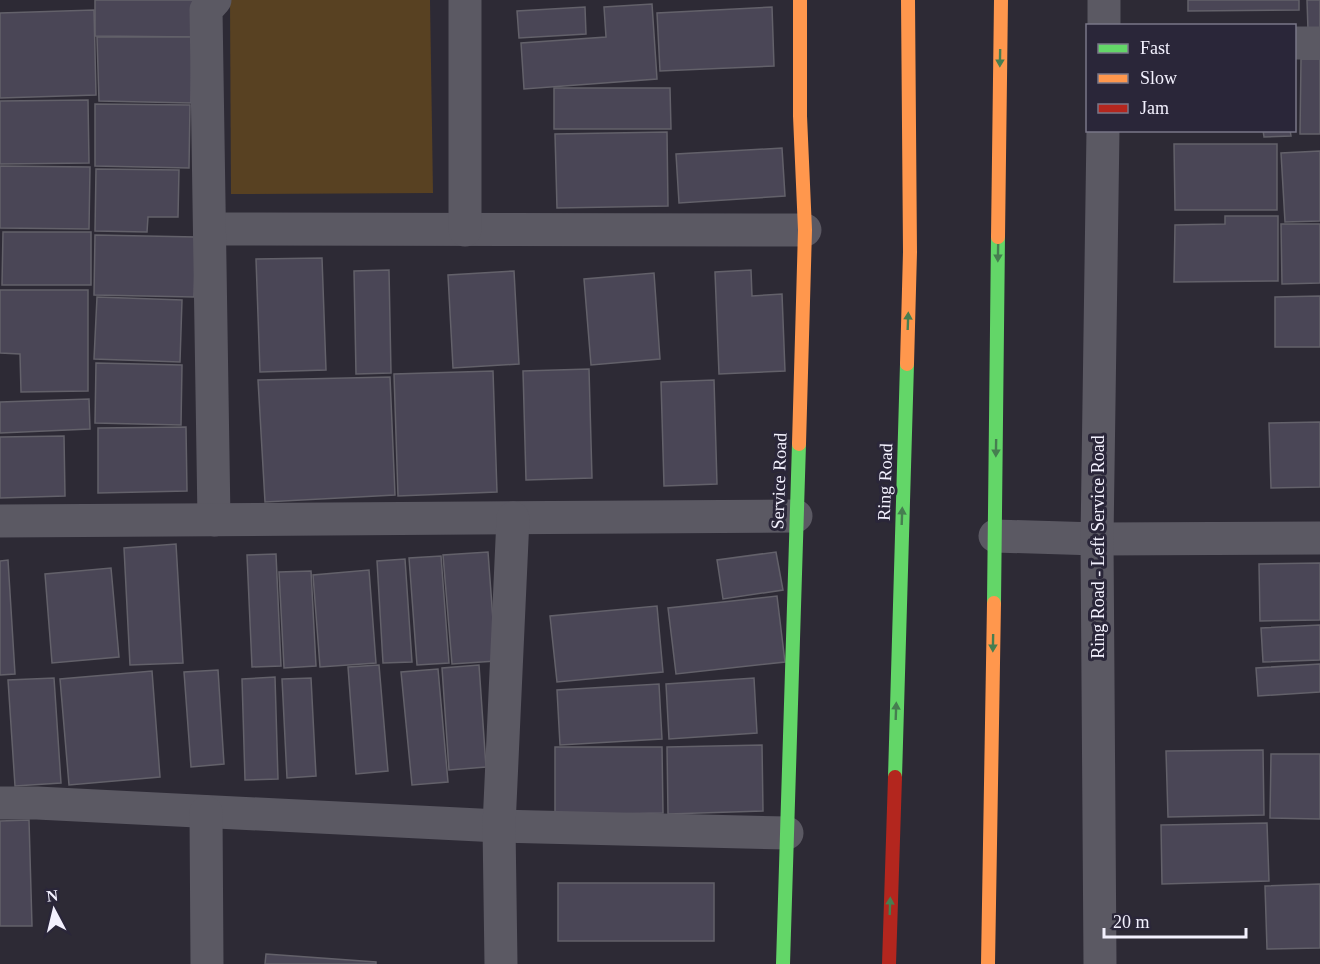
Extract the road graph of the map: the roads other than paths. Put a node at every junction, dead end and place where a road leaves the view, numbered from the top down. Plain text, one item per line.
1 (215, 0) edge
2 (465, 0) edge
3 (800, 0) edge
4 (908, 0) edge
5 (1001, 0) edge
6 (1104, 0) edge
7 (1104, 24) edge
8 (1320, 42) edge
9 (1296, 43) edge
10 (1103, 132) edge
11 (210, 229) junction
12 (465, 230) junction
13 (805, 230) junction
14 (796, 516) junction
15 (513, 518) junction
16 (214, 520) junction
17 (0, 521) edge
18 (995, 536) junction
19 (1320, 538) edge
20 (1097, 539) junction
21 (0, 804) edge
22 (206, 812) junction
23 (499, 826) junction
24 (787, 833) junction
25 (207, 964) edge
26 (501, 964) edge
27 (783, 964) edge
28 (889, 964) edge
29 (988, 964) edge
30 (1100, 964) edge

1 - 11 street
2 - 12 street
3 - 13 main road, Service Road
28 -> 4 main road, Ring Road
5 -> 18 main road
6 - 7 street
8 - 9 street
10 - 20 street, Ring Road - Left Service Road
11 - 12 street
11 - 16 street
12 - 13 street
13 - 14 main road, Service Road
14 - 15 street
14 - 24 main road, Service Road
15 - 16 street
15 - 23 street
16 - 17 street
18 - 20 street
18 -> 29 main road
19 - 20 street
20 - 30 street, Ring Road - Left Service Road
21 - 22 street
22 - 23 street
22 - 25 street
23 - 24 street
23 - 26 street
24 - 27 main road, Service Road

